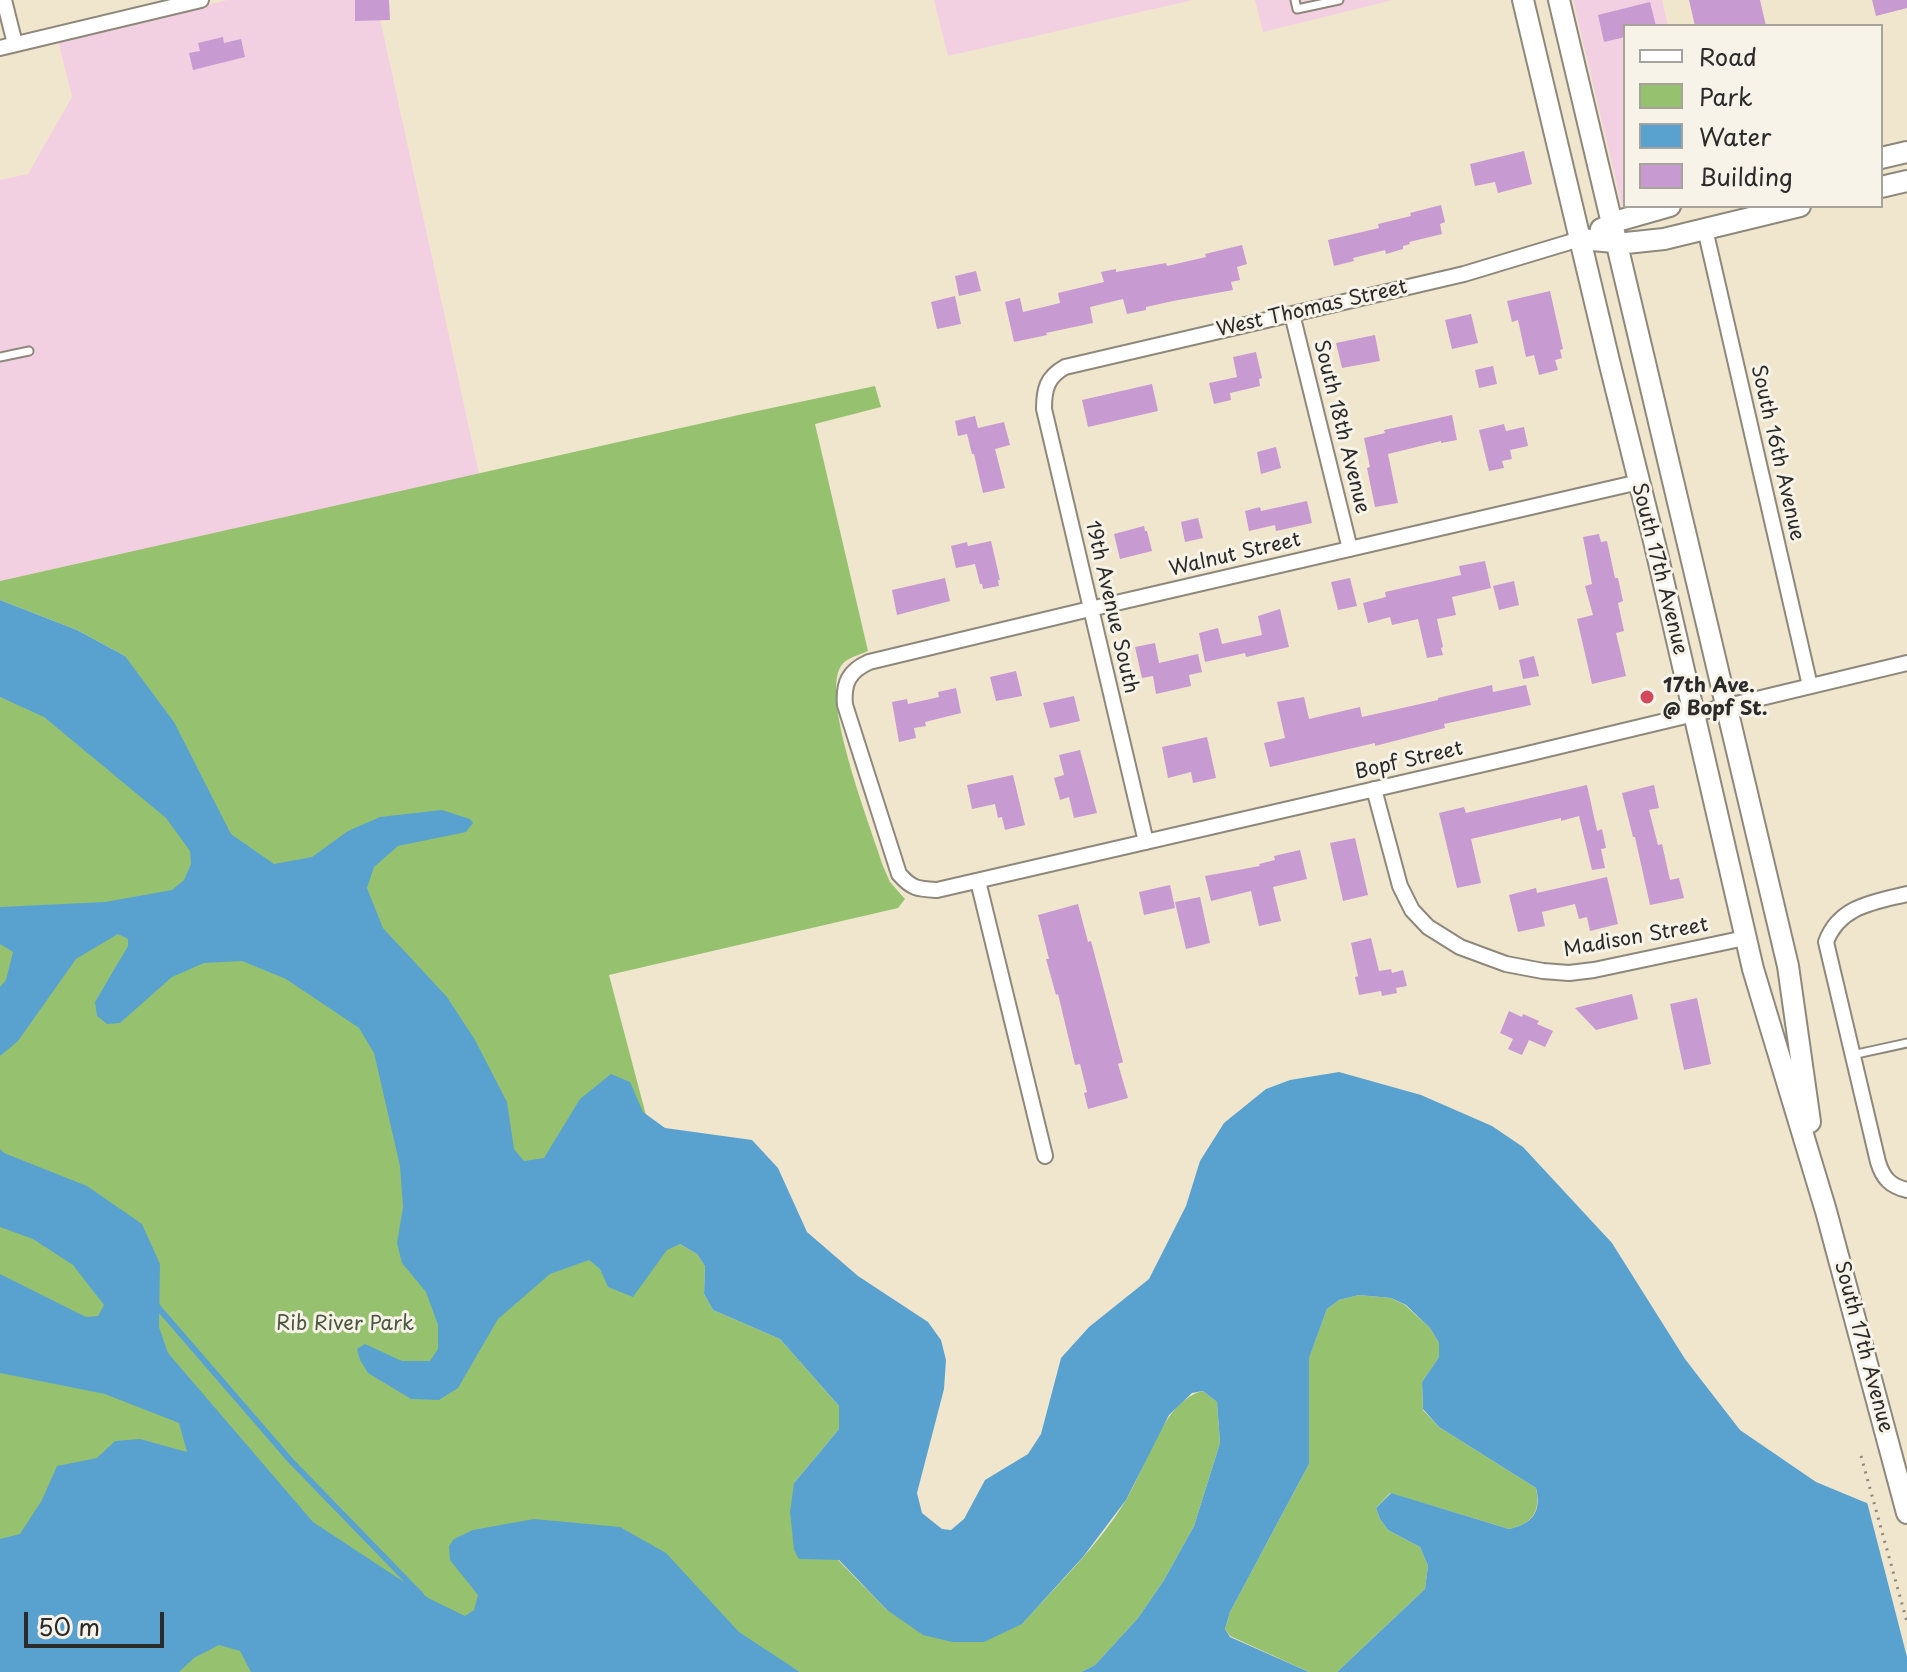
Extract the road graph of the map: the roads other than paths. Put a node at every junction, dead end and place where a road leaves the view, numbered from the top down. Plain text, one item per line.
1 (4, 0) edge
2 (201, 0) edge
3 (1295, 0) edge
4 (1339, 0) edge
5 (1523, 0) edge
6 (1559, 0) edge
7 (7, 46) edge
8 (1907, 152) edge
9 (1883, 158) edge
10 (1907, 181) edge
11 (1883, 187) edge
12 (1666, 208) edge
13 (1792, 208) edge
14 (1705, 229) junction
15 (1613, 233) junction
16 (1580, 239) junction
17 (1292, 314) junction
18 (29, 351) dead end
19 (0, 357) edge
20 (1048, 381) joint
21 (1639, 482) junction
22 (1350, 549) junction
23 (1090, 609) junction
24 (1907, 663) edge
25 (1810, 686) junction
26 (1726, 706) junction
27 (1694, 714) junction
28 (1374, 789) junction
29 (1146, 842) junction
30 (978, 881) junction
31 (918, 889) joint
32 (1907, 894) edge
33 (1745, 938) junction
34 (1907, 1043) edge
35 (1852, 1055) junction
36 (1045, 1156) dead end
37 (1817, 1181) junction
38 (1907, 1190) edge
39 (1907, 1513) edge

1 - 7 street
2 - 7 street
3 - 4 lane
5 - 16 main road, South 17th Avenue
6 - 15 main road, South 17th Avenue
8 - 9 main road
10 - 11 main road
12 - 15 main road, West Thomas Street
13 - 14 main road, West Thomas Street
14 - 15 main road, West Thomas Street
14 - 25 street, South 16th Avenue
15 - 16 main road, West Thomas Street
15 - 26 main road, South 17th Avenue
16 - 17 street, West Thomas Street
16 - 21 main road, South 17th Avenue
17 - 20 street, West Thomas Street
17 - 22 street, South 18th Avenue
18 - 19 lane
20 - 23 street, 19th Avenue South
21 - 22 street, Walnut Street
21 - 27 main road, South 17th Avenue
22 - 23 street, Walnut Street
23 - 29 street, 19th Avenue South
23 - 31 street, Walnut Street
24 - 25 street, Bopf Street
25 - 26 street, Bopf Street
26 - 27 street, Bopf Street
26 - 37 main road, South 17th Avenue
27 - 28 street, Bopf Street
27 - 33 main road, South 17th Avenue
28 - 29 street, Bopf Street
28 - 33 street, Madison Street
29 - 30 street, Bopf Street
30 - 31 street, Bopf Street
30 - 36 street
32 - 35 street
33 - 37 main road, South 17th Avenue
34 - 35 lane
35 - 38 street
37 - 39 main road, South 17th Avenue

